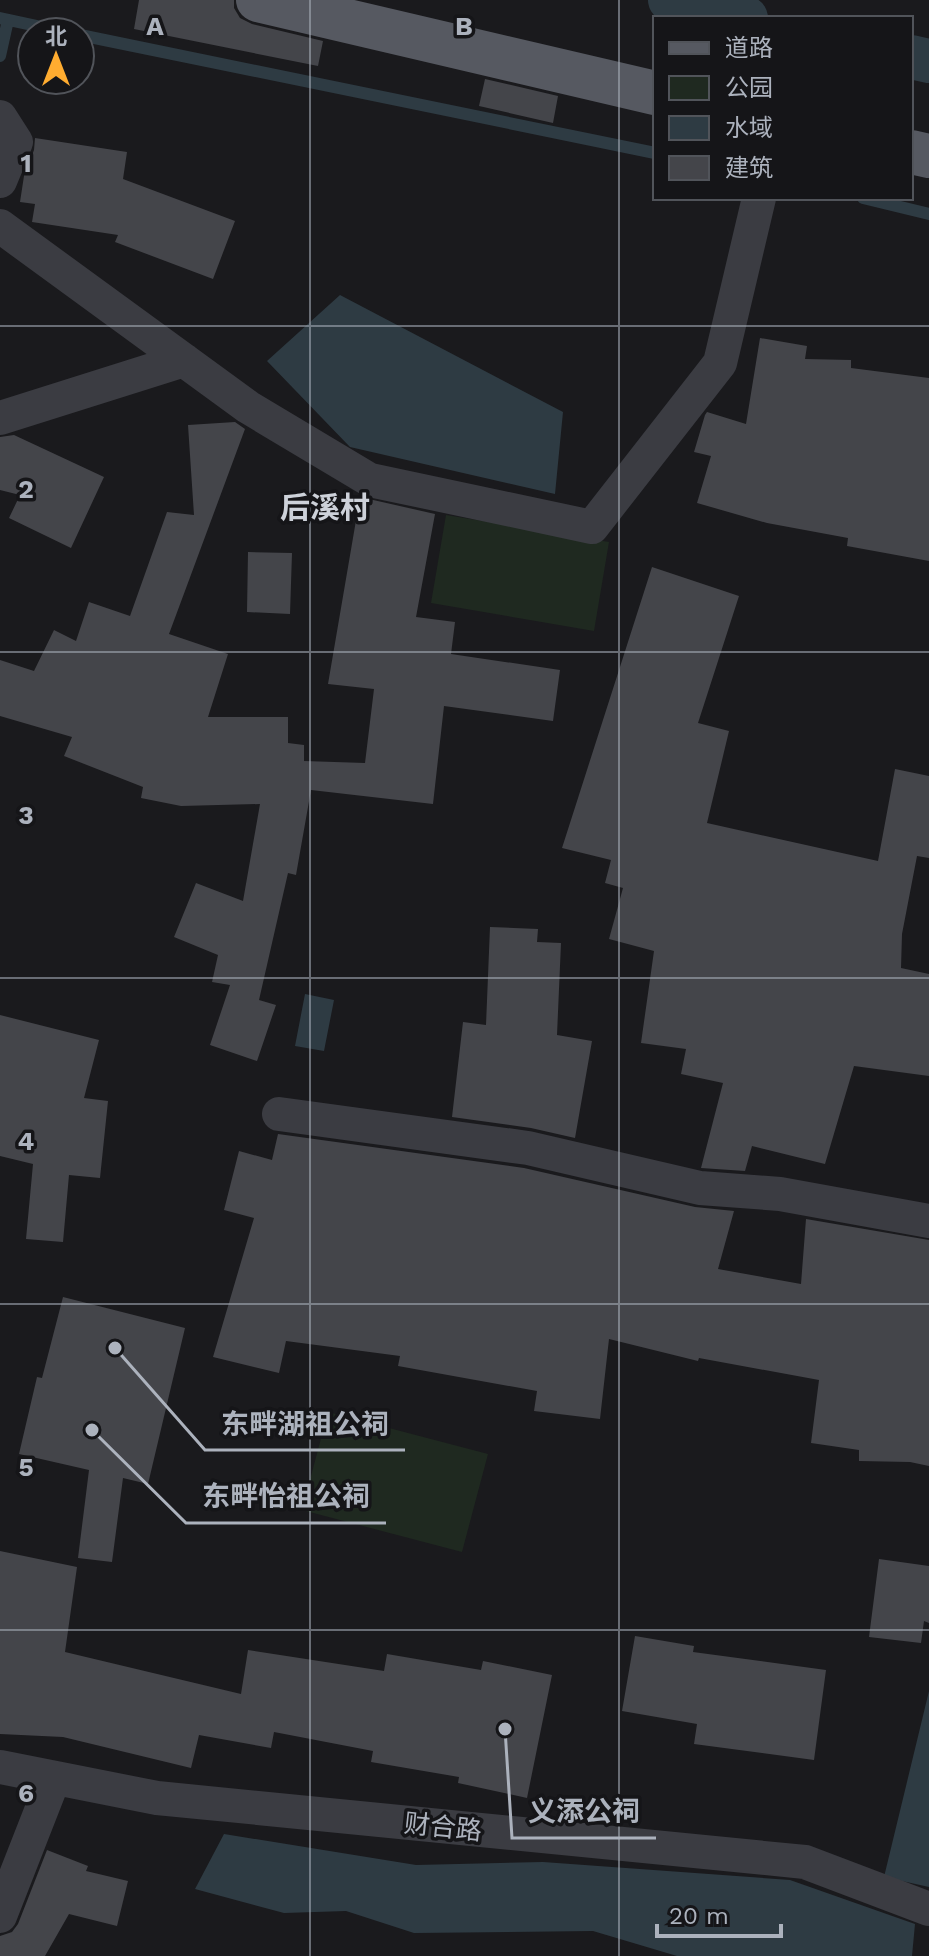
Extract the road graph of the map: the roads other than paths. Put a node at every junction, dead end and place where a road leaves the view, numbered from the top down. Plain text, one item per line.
1 (258, 0) edge
2 (653, 93) edge
3 (0, 117) edge
4 (0, 181) edge
5 (759, 200) edge
6 (0, 226) edge
7 (184, 360) junction
8 (0, 418) edge
9 (279, 1114) dead end
10 (929, 1221) edge
11 (0, 1767) edge
12 (54, 1778) junction
13 (929, 1909) edge
14 (0, 1916) edge

1 - 2 main road
3 - 4 street
5 - 7 street
6 - 7 street
7 - 8 street
9 - 10 street
11 - 12 street, 财合路
12 - 13 street, 财合路
12 - 14 street

